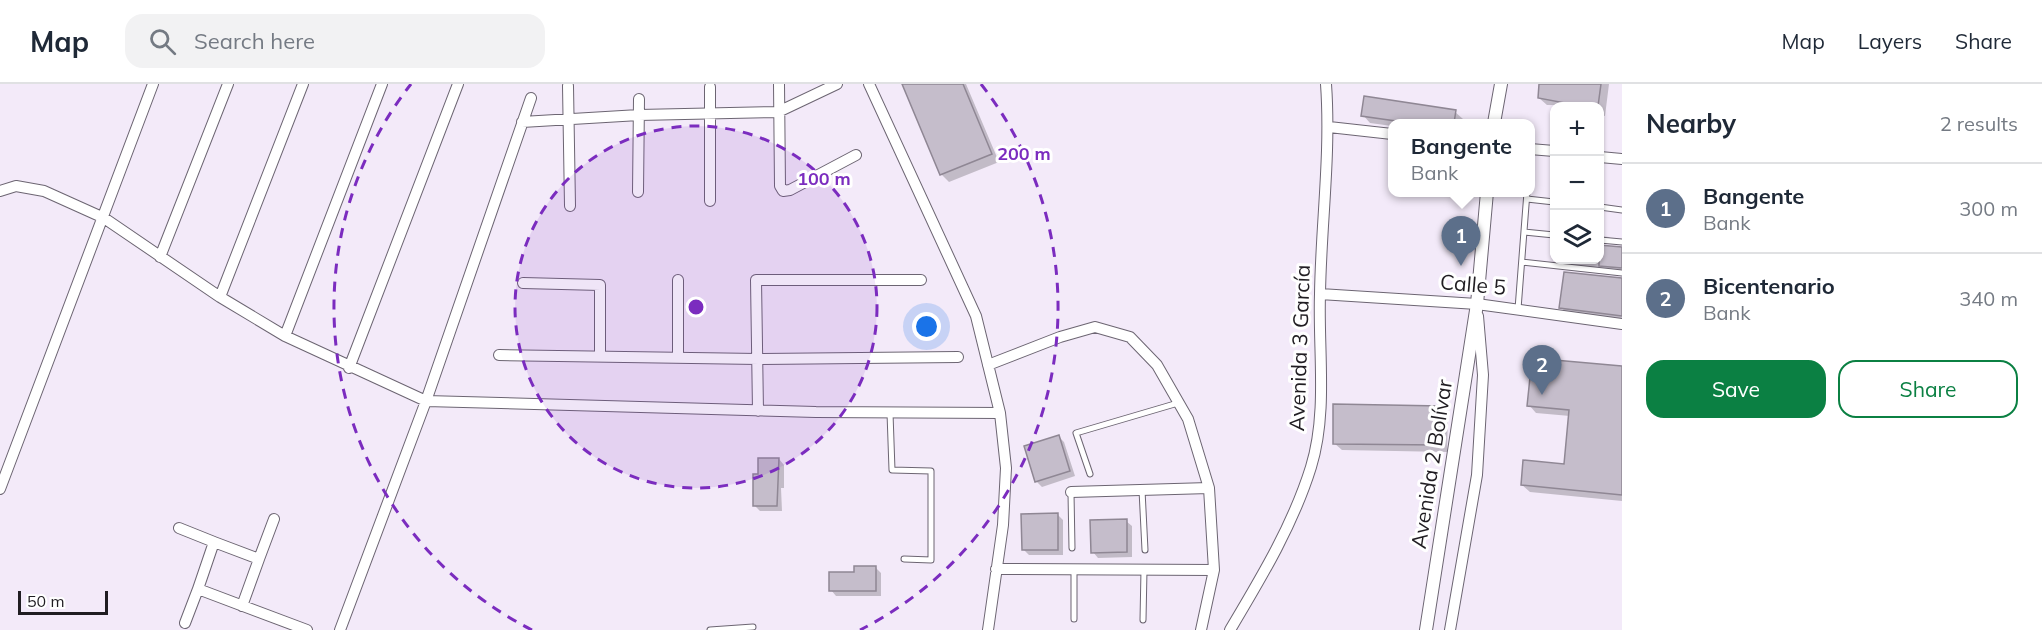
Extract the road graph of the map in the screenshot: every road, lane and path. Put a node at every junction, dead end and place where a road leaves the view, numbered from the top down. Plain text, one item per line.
1 (153, 84) edge
2 (228, 84) edge
3 (303, 84) edge
4 (382, 84) edge
5 (458, 84) edge
6 (779, 84) edge
7 (837, 84) edge
8 (869, 84) edge
9 (1326, 84) edge
10 (1500, 84) edge
11 (568, 86) dead end
12 (710, 87) dead end
13 (531, 98) dead end
14 (639, 99) dead end
15 (778, 112) junction
16 (710, 114) junction
17 (639, 115) junction
18 (569, 119) junction
19 (1495, 119) edge
20 (522, 122) junction
21 (1329, 127) junction
22 (1388, 134) edge
23 (1535, 149) edge
24 (1550, 151) edge
25 (856, 155) dead end
26 (1604, 157) edge
27 (1622, 159) edge
28 (0, 191) edge
29 (638, 192) dead end
30 (1487, 197) edge
31 (1527, 200) joint
32 (710, 201) dead end
33 (1550, 202) edge
34 (570, 206) dead end
35 (1604, 208) edge
36 (1622, 210) edge
37 (104, 218) junction
38 (1524, 232) junction
39 (1550, 235) edge
40 (1604, 240) edge
41 (1622, 242) edge
42 (160, 257) junction
43 (1522, 262) junction
44 (1622, 273) edge
45 (678, 280) dead end
46 (921, 280) dead end
47 (523, 283) dead end
48 (1320, 294) junction
49 (220, 297) junction
50 (1477, 304) junction
51 (1518, 309) junction
52 (1622, 324) edge
53 (285, 336) junction
54 (499, 355) dead end
55 (600, 356) junction
56 (678, 357) junction
57 (958, 357) dead end
58 (758, 359) junction
59 (988, 365) junction
60 (349, 368) junction
61 (426, 402) junction
62 (1179, 403) junction
63 (758, 411) junction
64 (890, 413) junction
65 (1000, 413) junction
66 (1090, 474) dead end
67 (1209, 488) junction
68 (0, 489) edge
69 (1142, 490) junction
70 (1071, 492) joint
71 (274, 519) dead end
72 (179, 528) dead end
73 (214, 542) junction
74 (1072, 548) dead end
75 (1144, 550) dead end
76 (259, 559) junction
77 (904, 559) dead end
78 (996, 569) junction
79 (1074, 569) junction
80 (1144, 570) junction
81 (1214, 570) junction
82 (198, 589) junction
83 (242, 606) junction
84 (1074, 620) dead end
85 (1143, 621) dead end
86 (185, 623) dead end
87 (753, 627) dead end
88 (730, 629) edge
89 (307, 630) edge
90 (340, 630) edge
91 (710, 630) edge
92 (988, 630) edge
93 (1201, 630) edge
94 (1230, 630) edge
95 (1426, 630) edge
96 (1450, 630) edge

1 - 37 street
2 - 42 street
3 - 49 street
4 - 53 street
5 - 60 street
6 - 15 street
7 - 15 street
8 - 59 street
9 - 21 street, Avenida 3 García
10 - 19 street
11 - 18 street
12 - 16 street
13 - 20 street
14 - 17 street
15 - 16 street
15 - 25 street
16 - 17 street
16 - 32 street
17 - 18 street
17 - 29 street
18 - 20 street
18 - 34 street
20 - 61 street
21 - 22 street
21 - 48 street, Avenida 3 García
23 - 24 street
26 - 27 street
28 - 37 street
30 - 50 street, Avenida 2 Bolívar
31 - 33 lane
31 - 38 lane
35 - 36 lane
37 - 42 street
37 - 68 street
38 - 39 lane
38 - 43 lane
40 - 41 lane
42 - 49 street
43 - 44 lane
43 - 51 lane
45 - 56 street
46 - 58 street
47 - 55 street
48 - 50 street, Calle 5
48 - 94 street, Avenida 3 García
49 - 53 street
50 - 51 street, Calle 5
50 - 95 street, Avenida 2 Bolívar
50 - 96 street, Avenida 2 Bolívar
51 - 52 street, Calle 5
53 - 60 street
54 - 55 street
55 - 56 street
56 - 58 street
57 - 58 street
58 - 63 street
59 - 62 street
59 - 65 street
60 - 61 street
61 - 63 street
61 - 90 street
62 - 66 lane
62 - 67 street
63 - 64 street
64 - 65 street
64 - 77 lane
65 - 78 street
67 - 69 street
67 - 81 street
69 - 70 street
69 - 75 lane
70 - 74 lane
71 - 76 street
72 - 73 street
73 - 76 street
73 - 82 street
76 - 83 street
78 - 79 street
78 - 92 street
79 - 80 street
79 - 84 lane
80 - 81 street
80 - 85 lane
81 - 93 street
82 - 83 street
82 - 86 street
83 - 89 street
87 - 88 lane
88 - 91 lane

